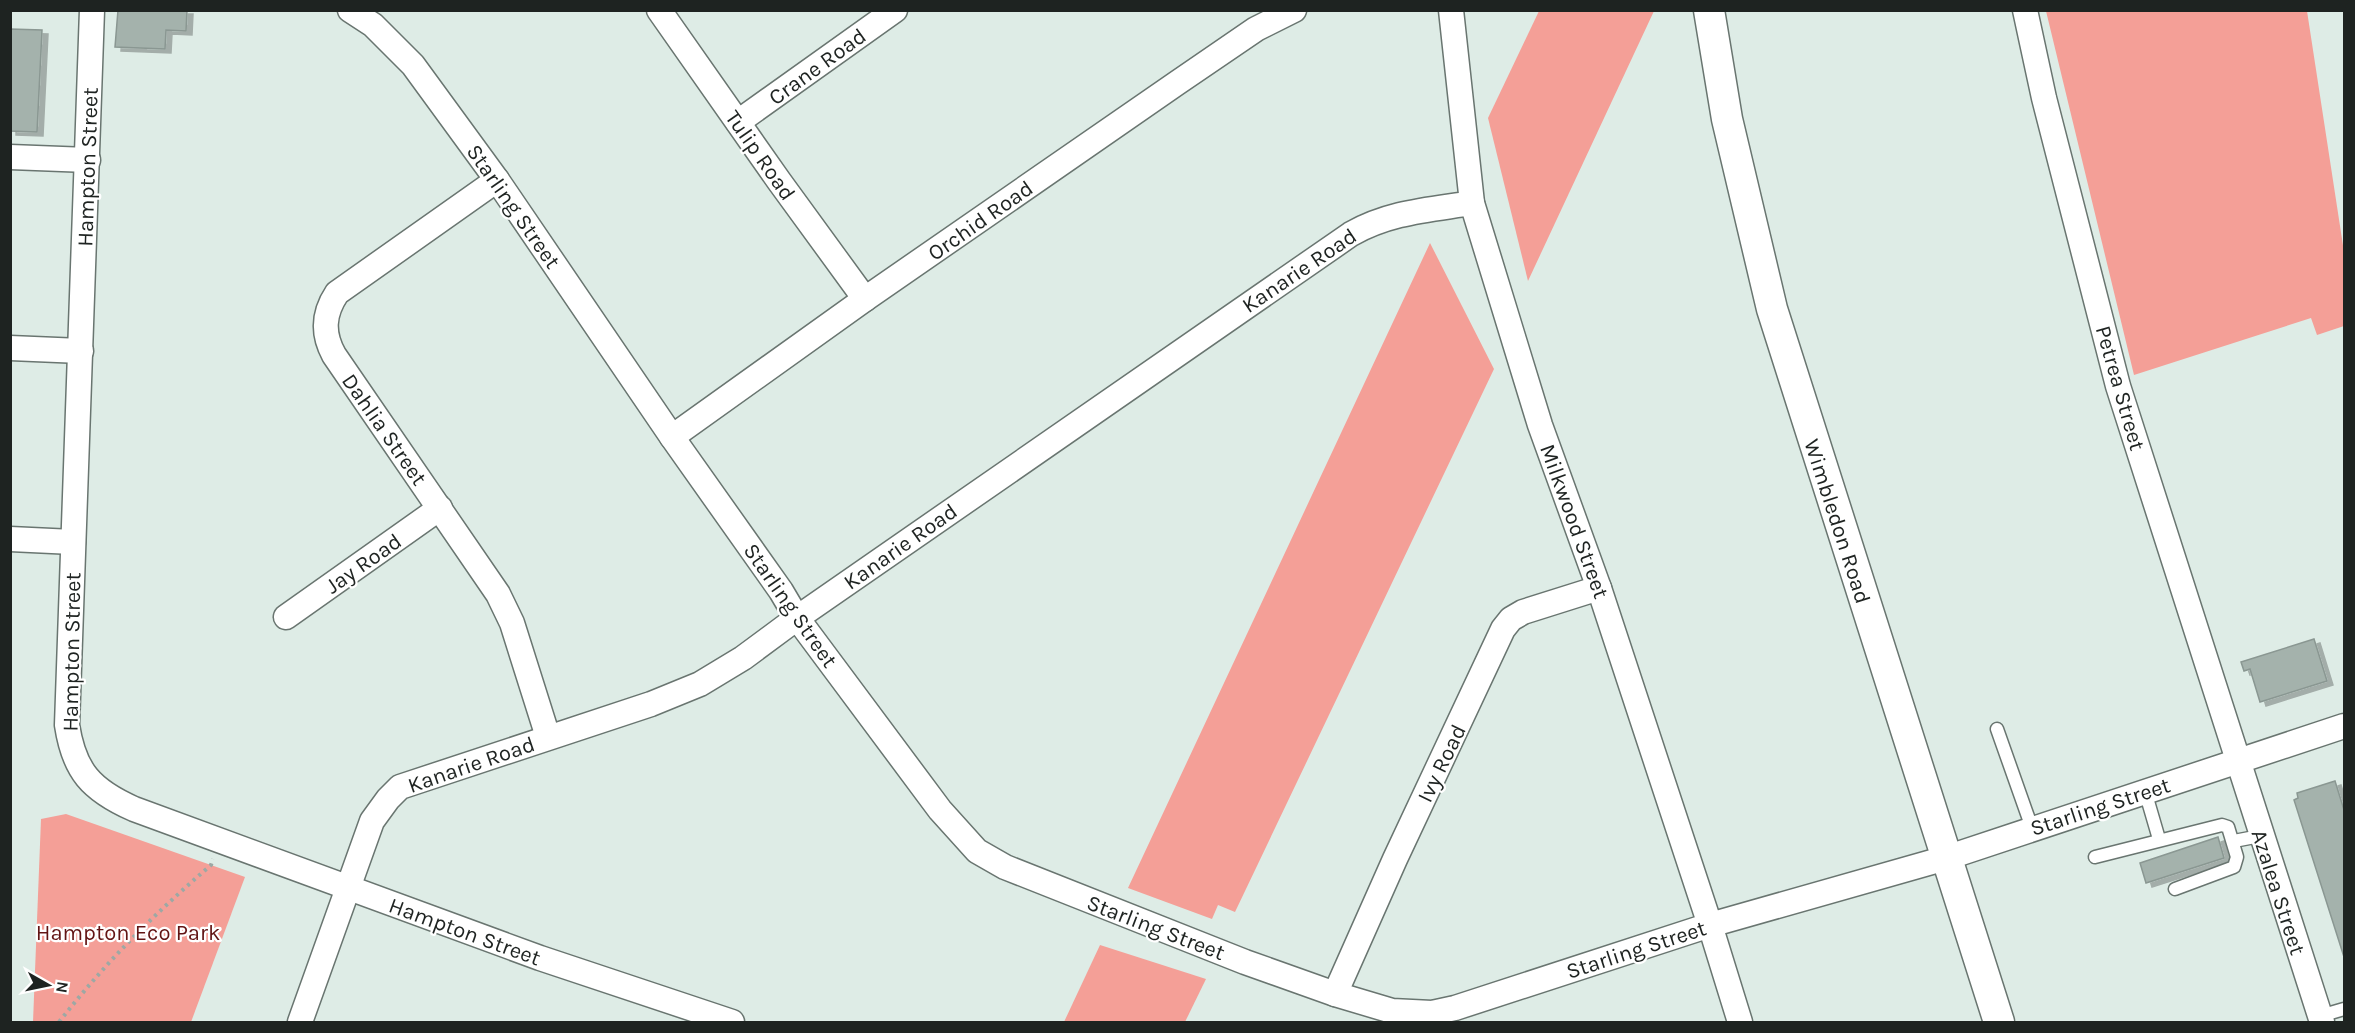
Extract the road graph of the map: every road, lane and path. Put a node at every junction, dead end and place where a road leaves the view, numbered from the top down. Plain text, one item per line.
1 (92, 10) edge
2 (350, 10) edge
3 (659, 10) edge
4 (895, 10) edge
5 (1294, 10) edge
6 (1451, 10) edge
7 (1710, 10) edge
8 (2025, 10) edge
9 (738, 122) junction
10 (10, 157) edge
11 (88, 159) junction
12 (497, 180) junction
13 (1472, 203) junction
14 (865, 299) junction
15 (10, 348) edge
16 (81, 351) junction
17 (672, 437) junction
18 (440, 508) junction
19 (10, 539) edge
20 (73, 542) junction
21 (1599, 588) junction
22 (286, 617) dead end
23 (797, 618) junction
24 (2344, 726) edge
25 (1997, 729) dead end
26 (548, 737) junction
27 (2237, 760) junction
28 (2145, 791) junction
29 (2032, 828) junction
30 (2260, 836) junction
31 (2159, 840) junction
32 (2234, 841) junction
33 (220, 842) junction
34 (2095, 857) dead end
35 (1946, 858) junction
36 (348, 888) junction
37 (2175, 889) dead end
38 (1710, 925) junction
39 (1335, 994) junction
40 (2344, 1009) edge
41 (1394, 1017) edge
42 (2321, 1019) edge
43 (59, 1023) edge
44 (300, 1023) edge
45 (732, 1023) edge
46 (1740, 1023) edge
47 (1999, 1023) edge

1 - 11 street, Hampton Street
2 - 12 street, Starling Street
3 - 9 street, Tulip Road
4 - 9 street, Crane Road
5 - 14 street, Orchid Road
6 - 13 street, Milkwood Street
7 - 35 street, Wimbledon Road
8 - 27 street, Petrea Street
9 - 14 street, Tulip Road
10 - 11 street
11 - 16 street, Hampton Street
12 - 17 street, Starling Street
12 - 18 street, Dahlia Street
13 - 21 street, Milkwood Street
13 - 23 street, Kanarie Road
14 - 17 street, Orchid Road
15 - 16 street
16 - 20 street, Hampton Street
17 - 23 street, Starling Street
18 - 22 street, Jay Road
18 - 26 street, Dahlia Street
19 - 20 street
20 - 33 street, Hampton Street
21 - 38 street, Milkwood Street
21 - 39 street, Ivy Road
23 - 26 street, Kanarie Road
23 - 39 street, Starling Street
24 - 27 street, Starling Street
25 - 29 lane
26 - 36 street, Kanarie Road
27 - 28 street, Starling Street
27 - 30 street, Azalea Street
28 - 29 street, Starling Street
28 - 31 lane
29 - 35 street, Starling Street
30 - 32 lane
30 - 42 street, Azalea Street
31 - 32 lane
31 - 34 lane
32 - 37 lane
33 - 36 street, Hampton Street
33 - 43 path
35 - 38 street, Starling Street
35 - 47 street, Wimbledon Road
36 - 44 street, Kanarie Road
36 - 45 street, Hampton Street
38 - 41 street, Starling Street
38 - 46 street, Milkwood Street
39 - 41 street, Starling Street
40 - 42 lane

